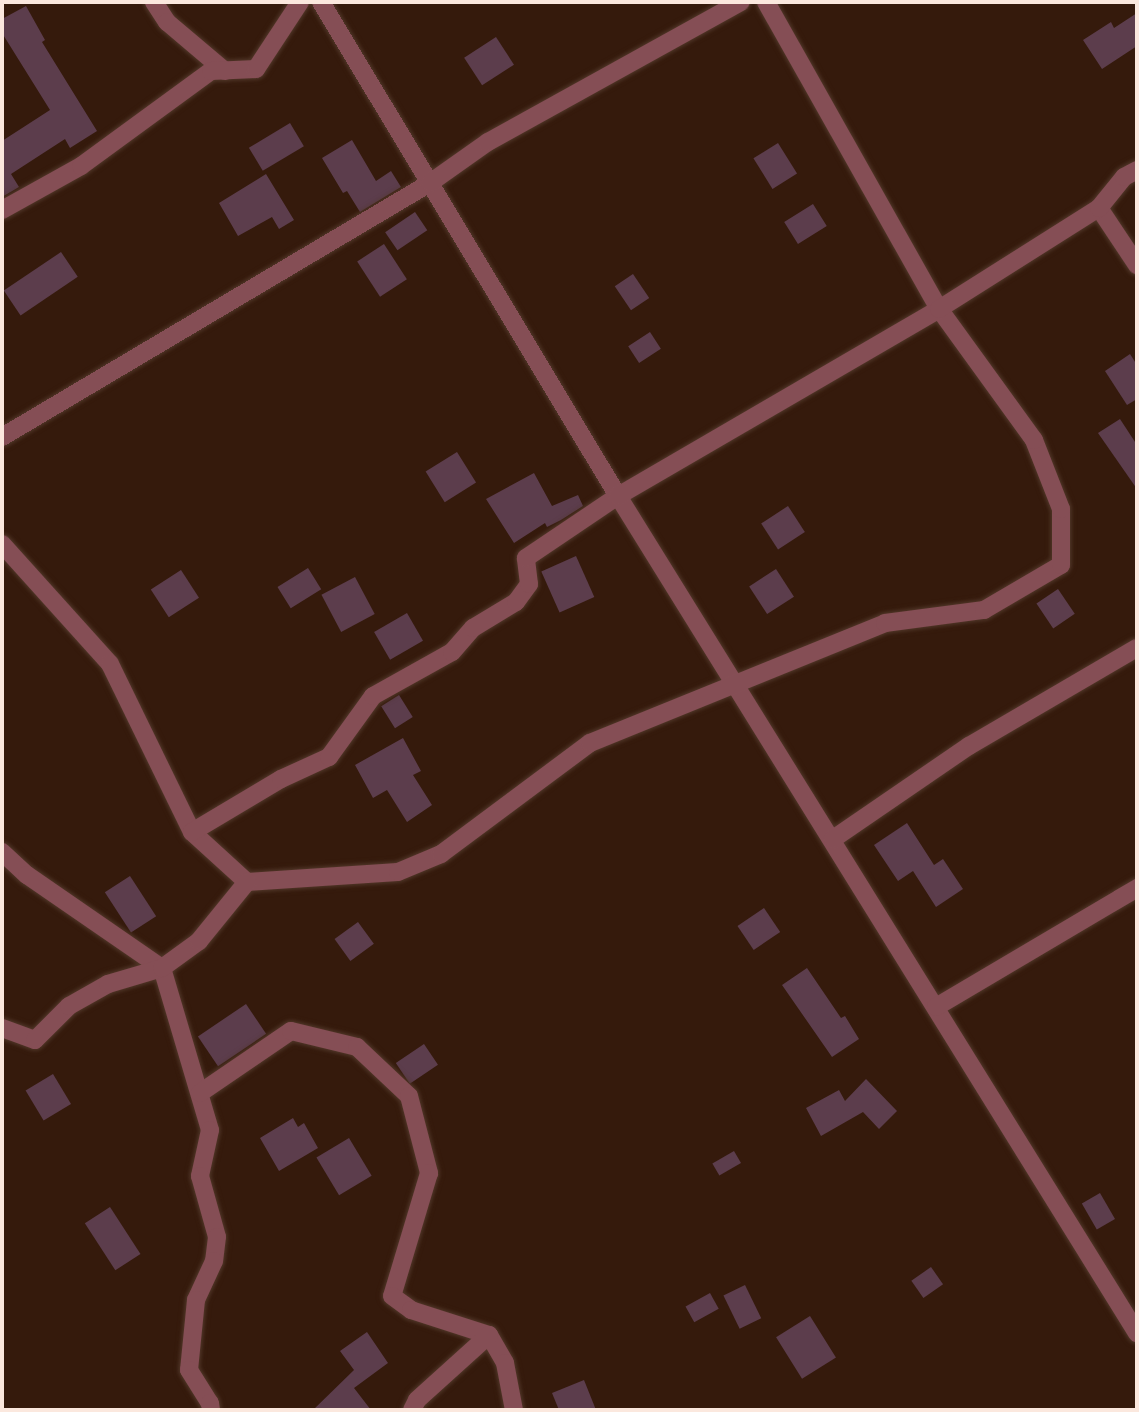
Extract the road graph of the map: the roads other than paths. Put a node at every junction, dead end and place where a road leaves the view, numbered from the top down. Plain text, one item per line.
1 (154, 2) edge
2 (300, 2) edge
3 (321, 2) edge
4 (741, 2) edge
5 (766, 2) edge
6 (225, 71) junction
7 (1137, 170) edge
8 (430, 183) junction
9 (1099, 208) junction
10 (2, 209) edge
11 (1137, 265) edge
12 (939, 309) junction
13 (2, 437) edge
14 (618, 496) junction
15 (2, 544) edge
16 (1137, 648) edge
17 (737, 684) junction
18 (191, 832) junction
19 (833, 839) junction
20 (2, 852) edge
21 (247, 882) junction
22 (1137, 888) edge
23 (162, 968) junction
24 (936, 1007) junction
25 (2, 1028) edge
26 (200, 1093) junction
27 (1137, 1333) edge
28 (489, 1335) junction
29 (211, 1410) edge
30 (412, 1410) edge
31 (514, 1410) edge

1 - 6 street
2 - 6 street
3 - 8 street
4 - 8 street
5 - 12 street
6 - 10 street
7 - 9 street
8 - 13 street
8 - 14 street
9 - 11 street
9 - 12 street
12 - 14 street
12 - 17 street
14 - 17 street
14 - 18 street
15 - 18 street
16 - 19 street
17 - 19 street
17 - 21 street
18 - 21 street
19 - 24 street
20 - 23 street
21 - 23 street
22 - 24 street
23 - 25 street
23 - 26 street
24 - 27 street
26 - 28 street
26 - 29 street
28 - 30 street
28 - 31 street

